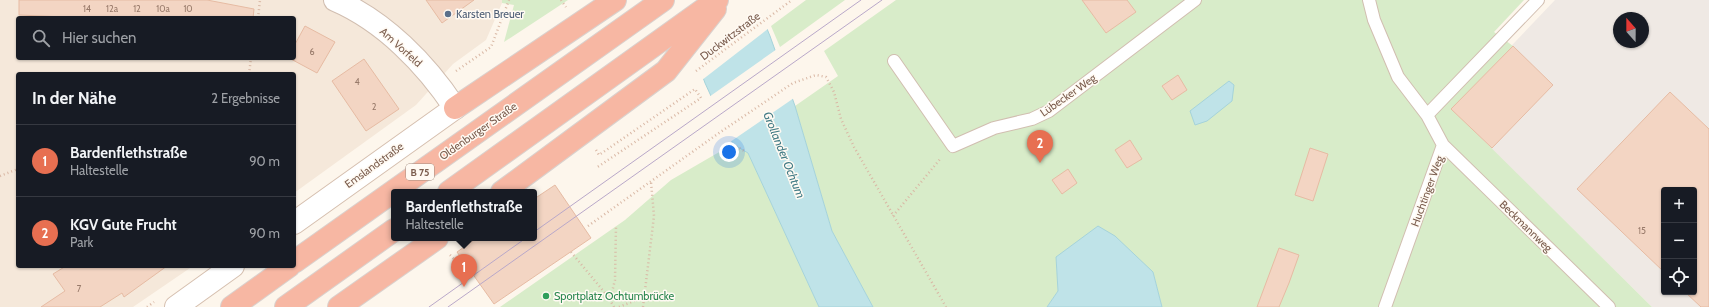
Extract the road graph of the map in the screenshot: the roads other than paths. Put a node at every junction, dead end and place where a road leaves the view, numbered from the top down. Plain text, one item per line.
1 (335, 0) edge
2 (615, 0) edge
3 (663, 0) edge
4 (717, 0) edge
5 (722, 0) edge
6 (1195, 0) edge
7 (1369, 0) edge
8 (1538, 0) edge
9 (363, 7) edge
10 (894, 61) dead end
11 (455, 108) junction
12 (1427, 115) junction
13 (1443, 145) junction
14 (397, 189) edge
15 (453, 189) edge
16 (506, 189) edge
17 (391, 193) edge
18 (296, 222) edge
19 (391, 232) edge
20 (441, 245) edge
21 (296, 261) edge
22 (230, 268) edge
23 (286, 268) edge
24 (176, 307) edge
25 (232, 307) edge
26 (286, 307) edge
27 (339, 307) edge
28 (1386, 307) edge
29 (1610, 307) edge

1 - 9 street, Am Vorfeld
2 - 11 highway
3 - 14 highway, Oldenburger Straße / B 75
4 - 15 highway
5 - 16 highway
6 - 10 lane, Lübecker Weg
7 - 12 lane, Huchtinger Weg
8 - 12 lane
9 - 11 street, Am Vorfeld
11 - 18 street, Emslandstraße
12 - 13 lane, Huchtinger Weg
13 - 28 lane, Huchtinger Weg
13 - 29 lane, Beckmannweg
17 - 21 highway, Oldenburger Straße / B 75
19 - 26 highway
20 - 27 highway
22 - 24 street
23 - 25 highway

